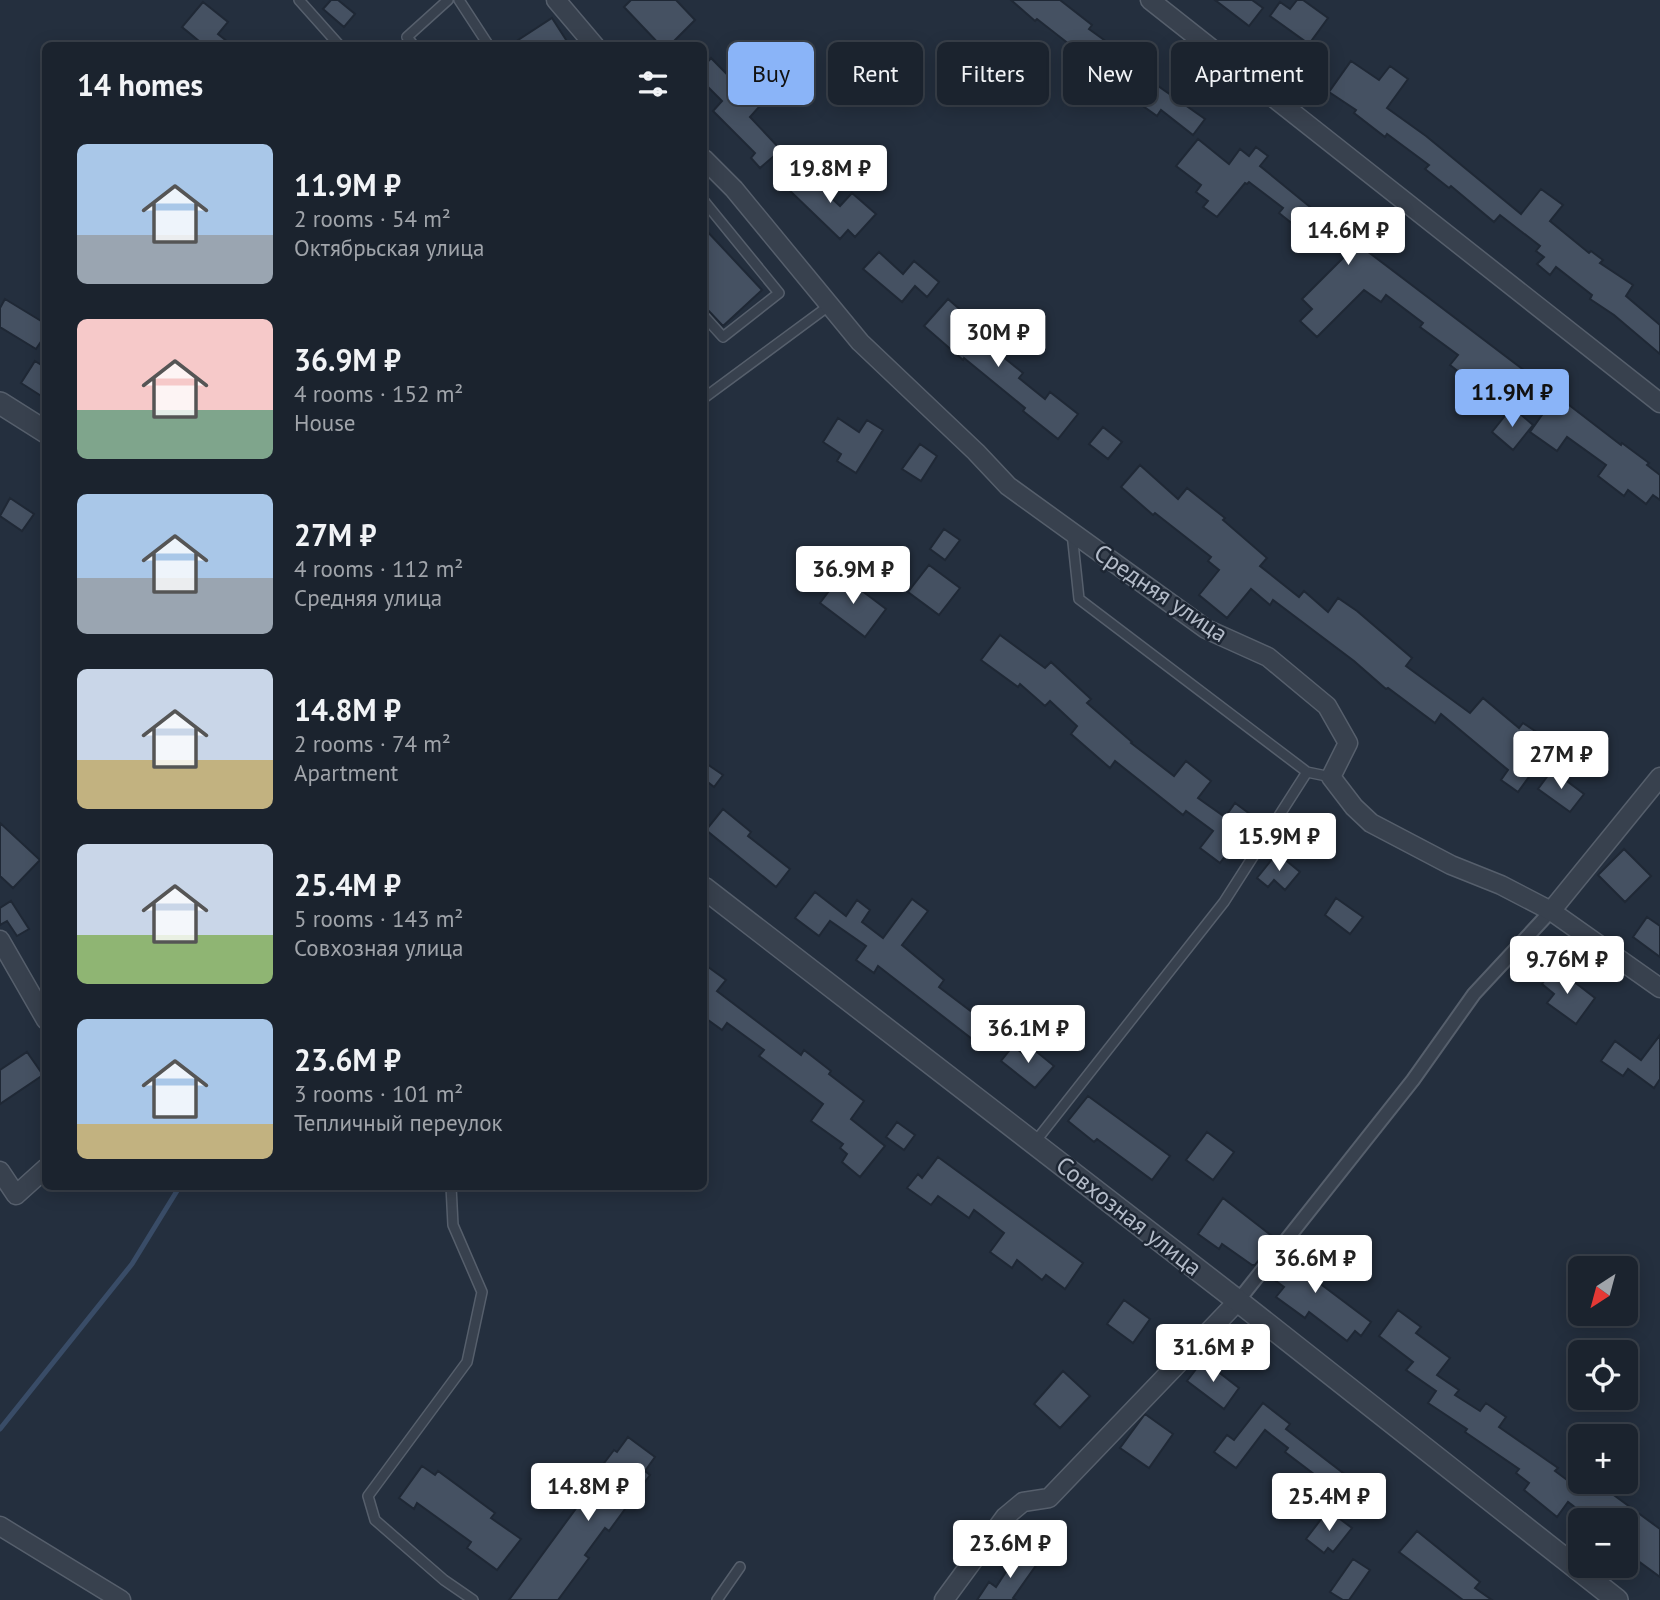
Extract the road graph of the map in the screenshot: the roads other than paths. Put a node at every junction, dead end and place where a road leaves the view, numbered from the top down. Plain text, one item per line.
1 (299, 0) edge
2 (448, 0) edge
3 (459, 0) edge
4 (556, 0) edge
5 (1150, 0) edge
6 (336, 42) edge
7 (411, 42) edge
8 (486, 42) edge
9 (592, 42) edge
10 (707, 162) edge
11 (707, 205) edge
12 (830, 305) junction
13 (707, 319) edge
14 (707, 396) edge
15 (0, 403) edge
16 (1660, 403) edge
17 (42, 429) edge
18 (1072, 533) junction
19 (1307, 772) junction
20 (1331, 777) junction
21 (1660, 777) edge
22 (707, 890) edge
23 (1551, 911) junction
24 (0, 940) edge
25 (1660, 988) edge
26 (42, 1013) edge
27 (1034, 1144) junction
28 (0, 1171) edge
29 (42, 1172) edge
30 (451, 1190) edge
31 (1238, 1301) junction
32 (0, 1526) edge
33 (740, 1567) dead end
34 (121, 1600) edge
35 (473, 1600) edge
36 (717, 1600) edge
37 (944, 1600) edge
38 (1617, 1600) edge

1 - 6 lane
2 - 7 lane
3 - 8 lane
4 - 9 street
5 - 16 street
10 - 12 street, Средняя улица
11 - 13 lane
12 - 14 lane
12 - 18 street, Средняя улица
15 - 17 street
18 - 19 lane
18 - 20 street, Средняя улица
19 - 20 lane
19 - 27 lane
20 - 23 street
21 - 23 street
22 - 27 street, Совхозная улица
23 - 25 street
23 - 31 street
24 - 26 street
27 - 31 street, Совхозная улица
28 - 29 street
30 - 35 lane
31 - 37 street
31 - 38 street, Совхозная улица
32 - 34 street
33 - 36 lane

